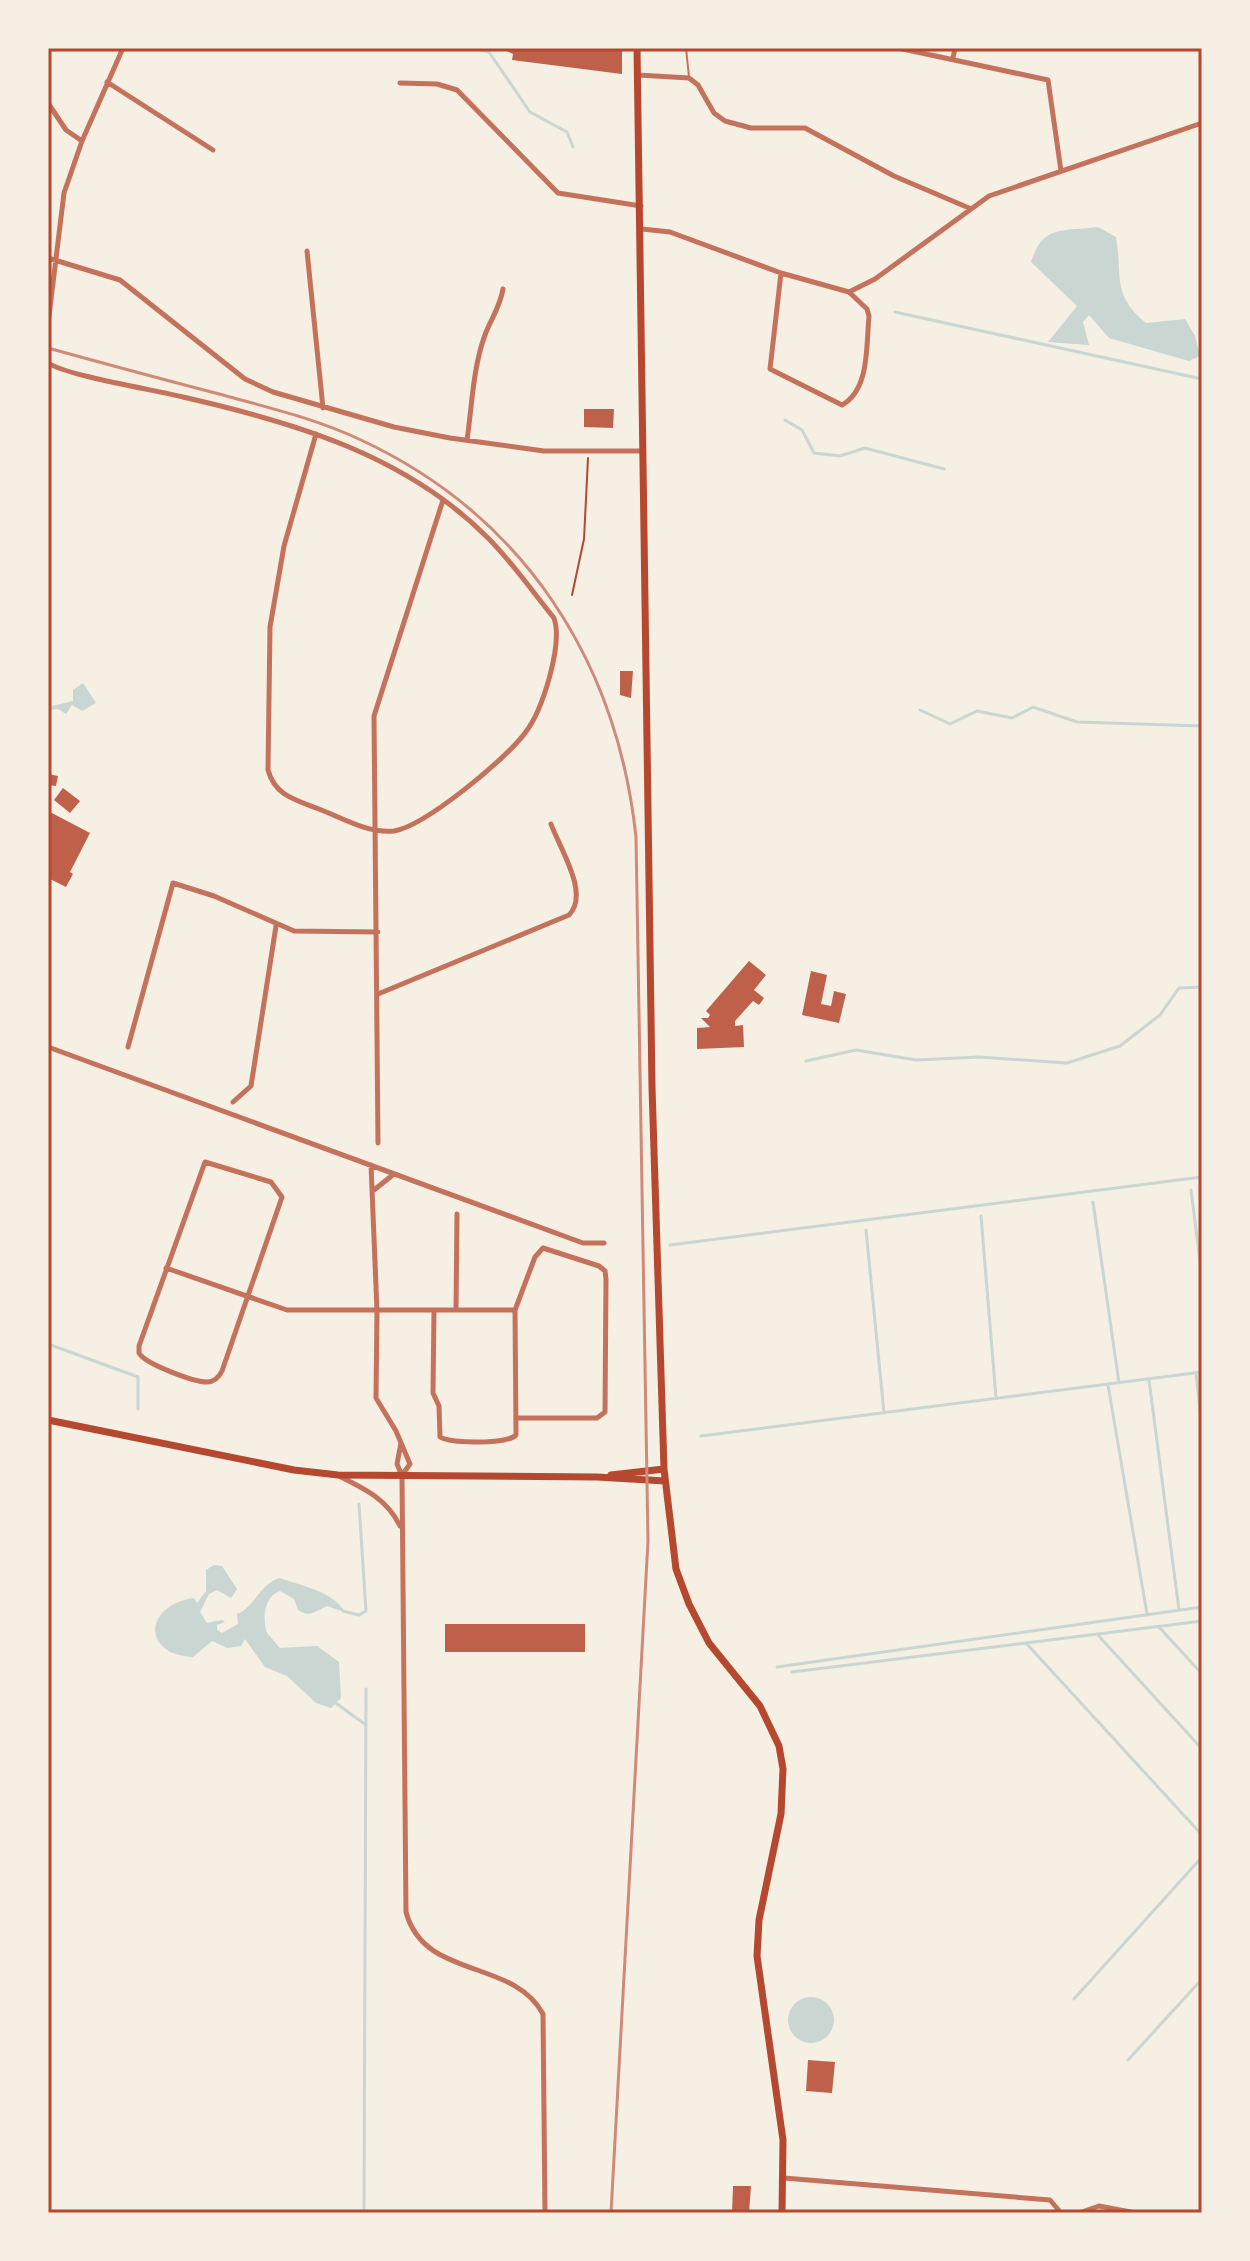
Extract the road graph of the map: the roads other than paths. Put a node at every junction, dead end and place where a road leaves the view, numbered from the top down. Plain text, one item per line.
1 (123, 48) edge
2 (637, 48) edge
3 (686, 48) edge
4 (900, 48) edge
5 (955, 48) edge
6 (953, 58) junction
7 (638, 75) junction
8 (689, 78) junction
9 (107, 82) junction
10 (400, 83) dead end
11 (48, 103) edge
12 (1202, 123) edge
13 (82, 141) junction
14 (213, 150) dead end
15 (1061, 171) junction
16 (642, 206) junction
17 (970, 208) junction
18 (642, 229) junction
19 (307, 251) dead end
20 (48, 258) edge
21 (57, 261) junction
22 (781, 273) junction
23 (503, 289) dead end
24 (849, 292) junction
25 (48, 324) edge
26 (48, 363) edge
27 (323, 408) junction
28 (316, 434) junction
29 (467, 440) junction
30 (644, 451) junction
31 (443, 500) junction
32 (551, 824) dead end
33 (376, 831) junction
34 (276, 926) junction
35 (378, 932) junction
36 (378, 994) junction
37 (48, 1047) edge
38 (128, 1047) dead end
39 (233, 1102) dead end
40 (378, 1143) dead end
41 (371, 1165) junction
42 (395, 1174) junction
43 (373, 1191) junction
44 (457, 1214) dead end
45 (604, 1243) dead end
46 (166, 1268) junction
47 (247, 1297) junction
48 (434, 1310) junction
49 (456, 1310) junction
50 (515, 1310) junction
51 (377, 1311) junction
52 (517, 1418) junction
53 (48, 1420) edge
54 (401, 1443) junction
55 (664, 1469) junction
56 (338, 1475) junction
57 (402, 1476) junction
58 (597, 1477) junction
59 (665, 1481) junction
60 (401, 1527) junction
61 (784, 2178) junction
62 (545, 2213) edge
63 (782, 2213) edge
64 (1061, 2213) edge
65 (1079, 2213) edge
66 (1136, 2213) edge

1 - 9 street
2 - 7 main road
3 - 8 lane
4 - 6 street
5 - 6 street
6 - 15 street
7 - 8 street
7 - 16 main road
8 - 17 street
9 - 13 street
9 - 14 street
10 - 16 street
11 - 13 street
12 - 15 street
13 - 21 street
15 - 17 street
16 - 18 main road
17 - 24 street
18 - 22 street
18 - 30 main road
19 - 27 street
20 - 21 street
21 - 25 street
21 - 27 street
22 - 24 street
22 - 24 street
23 - 29 street
26 - 28 street
27 - 29 street
28 - 31 street
28 - 33 street
29 - 30 street
30 - 55 main road
31 - 33 street
31 - 33 street
32 - 36 street
33 - 35 street
34 - 35 street
34 - 38 street
34 - 39 street
35 - 36 street
36 - 40 street
37 - 41 street
41 - 42 street
41 - 43 street
42 - 43 street
42 - 45 street
43 - 51 street
44 - 49 street
46 - 47 street
46 - 47 street
46 - 47 street
47 - 51 street
48 - 49 street
48 - 51 street
48 - 52 street
49 - 50 street
50 - 52 street
50 - 52 street
51 - 54 street
53 - 56 main road
54 - 57 street
54 - 57 street
55 - 58 main road
55 - 59 main road
56 - 57 main road
56 - 60 street
57 - 58 main road
57 - 60 street
58 - 59 main road
59 - 61 main road
60 - 62 street
61 - 63 main road
61 - 64 street
65 - 66 street

